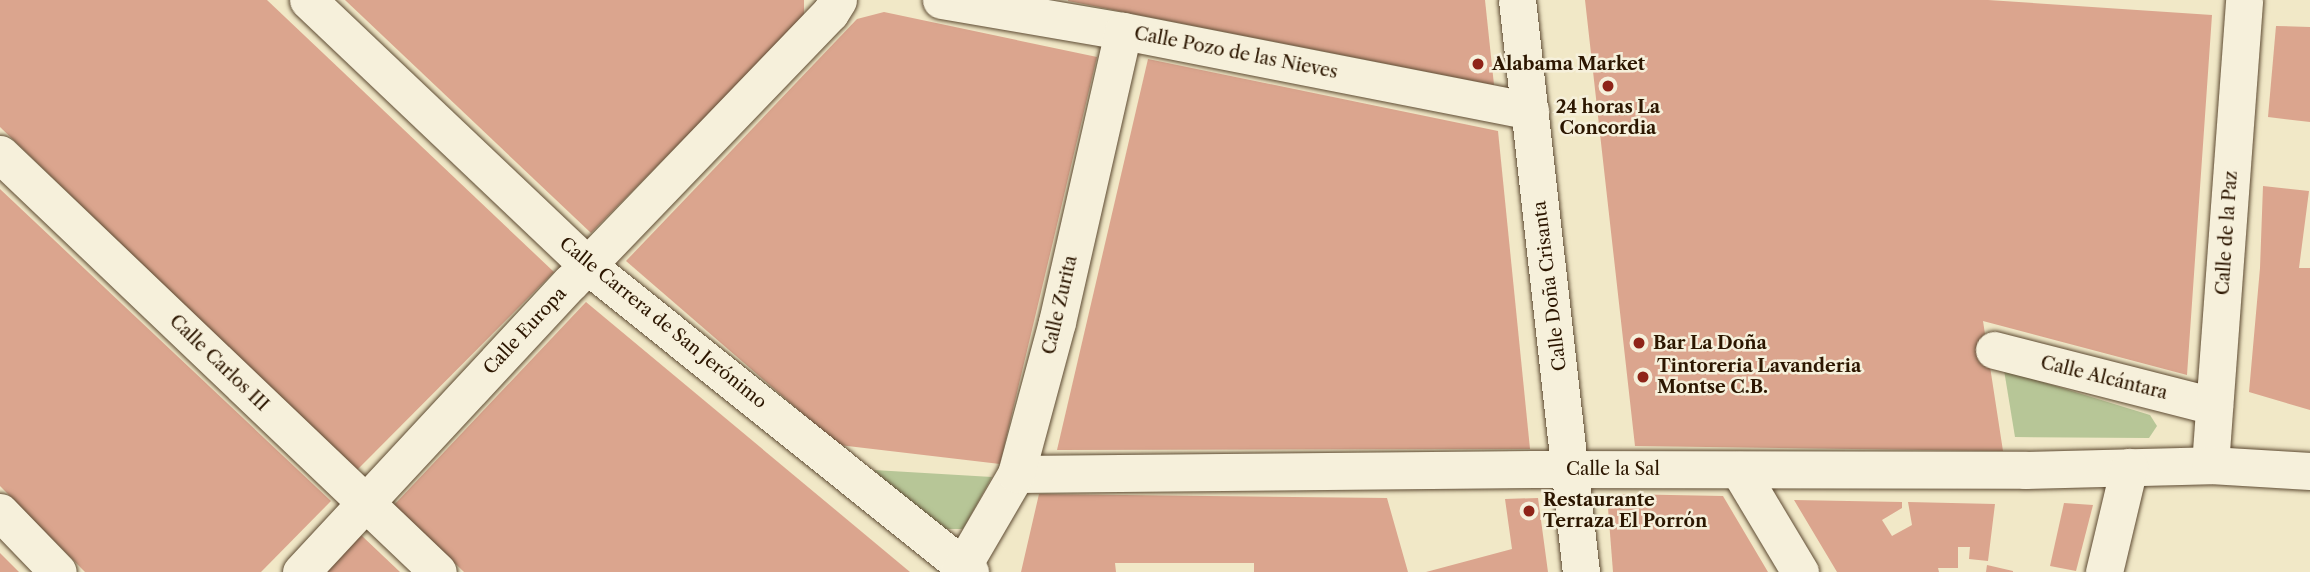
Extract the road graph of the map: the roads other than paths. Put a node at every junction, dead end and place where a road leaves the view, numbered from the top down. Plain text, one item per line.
1 (308, 0) edge
2 (838, 0) edge
3 (940, 0) edge
4 (1517, 0) edge
5 (2244, 0) edge
6 (1123, 31) junction
7 (1530, 111) junction
8 (0, 154) edge
9 (587, 265) junction
10 (1994, 350) dead end
11 (2214, 406) junction
12 (2210, 465) junction
13 (2129, 467) junction
14 (1572, 469) junction
15 (1740, 470) junction
16 (2310, 471) edge
17 (1016, 474) junction
18 (365, 502) junction
19 (0, 512) edge
20 (964, 570) edge
21 (58, 572) edge
22 (301, 572) edge
23 (438, 572) edge
24 (1581, 572) edge
25 (1800, 572) edge
26 (2104, 572) edge

1 - 9 street, Calle Carrera de San Jerónimo
2 - 9 street, Calle Europa
3 - 6 street, Calle Pozo de las Nieves
4 - 7 street, Calle Doña Crisanta
5 - 11 street, Calle de la Paz
6 - 7 street, Calle Pozo de las Nieves
6 - 17 street, Calle Zurita
7 - 14 street, Calle Doña Crisanta
8 - 18 street, Calle Carlos III
9 - 18 street, Calle Europa
9 - 20 street, Calle Carrera de San Jerónimo
10 - 11 street, Calle Alcántara
11 - 12 street, Calle de la Paz
12 - 13 street, Calle la Sal
12 - 16 street
13 - 15 street, Calle la Sal
13 - 26 street
14 - 15 street, Calle la Sal
14 - 17 street, Calle la Sal
14 - 24 street, Calle Doña Crisanta
15 - 25 street
17 - 20 street, Calle Zurita
18 - 22 street, Calle Europa
18 - 23 street, Calle Carlos III
19 - 21 street

